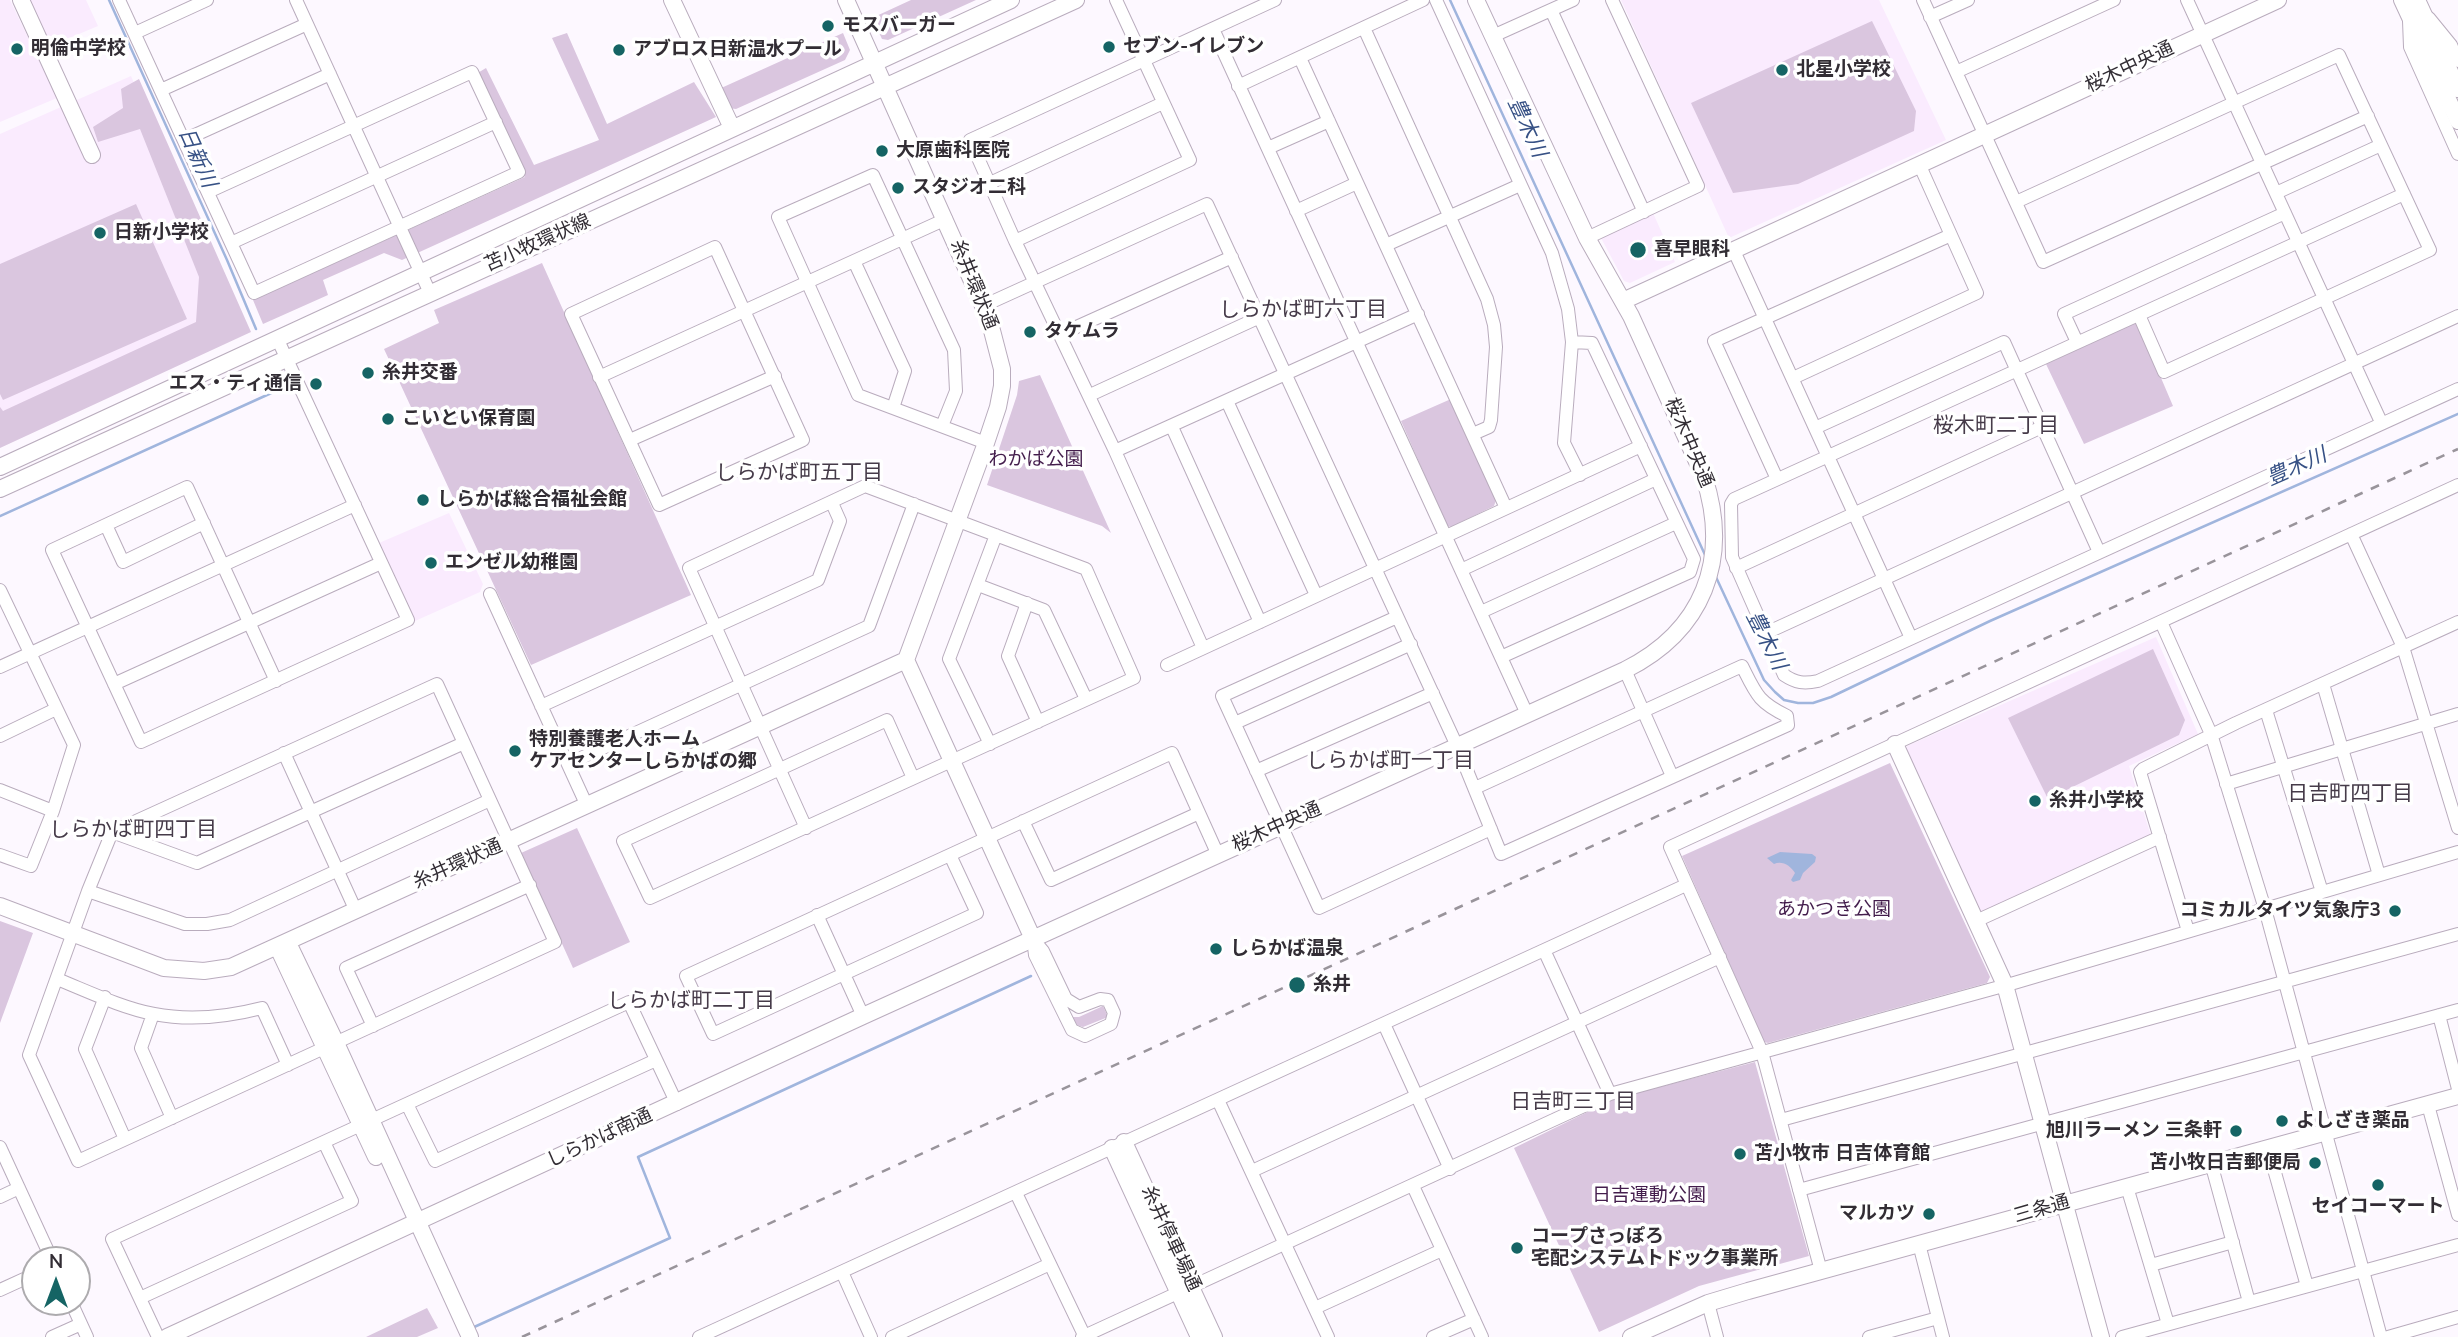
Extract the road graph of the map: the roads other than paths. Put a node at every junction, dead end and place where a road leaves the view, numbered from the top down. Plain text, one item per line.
1 (21, 0) edge
2 (119, 0) edge
3 (207, 0) edge
4 (296, 0) edge
5 (673, 0) edge
6 (846, 0) edge
7 (1012, 0) edge
8 (1076, 0) edge
9 (1116, 0) edge
10 (1275, 0) edge
11 (1423, 0) edge
12 (1436, 0) edge
13 (1476, 0) edge
14 (1573, 0) edge
15 (1612, 0) edge
16 (1923, 0) edge
17 (1968, 0) edge
18 (2114, 0) edge
19 (2188, 0) edge
20 (2278, 0) edge
21 (2413, 7) edge
22 (1551, 10) junction
23 (1930, 17) junction
24 (307, 24) junction
25 (1364, 28) junction
26 (1213, 29) junction
27 (135, 33) junction
28 (2203, 34) junction
29 (1493, 36) junction
30 (1300, 58) junction
31 (1144, 60) junction
32 (2458, 61) edge
33 (874, 63) junction
34 (1956, 72) junction
35 (330, 74) junction
36 (1238, 86) junction
37 (885, 87) junction
38 (2458, 89) edge
39 (161, 90) junction
40 (2234, 101) junction
41 (1163, 103) junction
42 (2368, 116) junction
43 (1329, 121) junction
44 (2458, 121) edge
45 (496, 122) junction
46 (354, 125) junction
47 (732, 128) junction
48 (1985, 136) junction
49 (184, 140) junction
50 (2381, 145) junction
51 (1268, 148) junction
52 (2458, 154) edge
53 (92, 155) dead end
54 (2262, 163) junction
55 (1920, 166) junction
56 (377, 176) junction
57 (990, 183) junction
58 (1357, 183) junction
59 (1520, 185) junction
60 (208, 192) junction
61 (2276, 193) junction
62 (2404, 194) junction
63 (2016, 202) junction
64 (1296, 211) junction
65 (1644, 212) junction
66 (2285, 213) junction
67 (1449, 216) junction
68 (946, 219) junction
69 (400, 226) junction
70 (1951, 234) junction
71 (1587, 238) junction
72 (903, 239) junction
73 (1015, 241) junction
74 (2298, 242) junction
75 (231, 243) junction
76 (1386, 245) junction
77 (1734, 250) junction
78 (1233, 257) junction
79 (854, 261) junction
80 (421, 272) junction
81 (1036, 281) junction
82 (807, 283) junction
83 (430, 293) junction
84 (2324, 299) junction
85 (1623, 301) junction
86 (985, 305) junction
87 (746, 311) junction
88 (1418, 314) junction
89 (2139, 314) junction
90 (2458, 316) edge
91 (1260, 317) junction
92 (1766, 319) junction
93 (1061, 334) junction
94 (277, 338) junction
95 (1356, 342) junction
96 (1572, 342) junction
97 (2077, 342) junction
98 (287, 360) junction
99 (2354, 363) junction
100 (2017, 370) junction
101 (1287, 374) junction
102 (775, 376) junction
103 (599, 377) junction
104 (1793, 378) junction
105 (2458, 389) edge
106 (1090, 395) junction
107 (1227, 401) junction
108 (893, 408) junction
109 (2381, 422) junction
110 (942, 426) junction
111 (1172, 427) junction
112 (2042, 427) junction
113 (1815, 428) junction
114 (1473, 434) junction
115 (629, 440) junction
116 (986, 443) junction
117 (1641, 446) junction
118 (1115, 451) junction
119 (1828, 456) junction
120 (0, 467) edge
121 (1580, 475) junction
122 (1656, 479) junction
123 (1777, 479) junction
124 (2458, 485) edge
125 (0, 489) edge
126 (2072, 492) junction
127 (832, 502) junction
128 (914, 504) junction
129 (355, 505) junction
130 (1506, 508) junction
131 (1855, 514) junction
132 (957, 520) junction
133 (204, 523) junction
134 (1676, 523) junction
135 (106, 525) junction
136 (2351, 534) junction
137 (996, 535) junction
138 (1445, 537) junction
139 (2099, 552) junction
140 (382, 563) junction
141 (223, 565) junction
142 (1374, 568) junction
143 (1736, 568) junction
144 (1461, 570) junction
145 (1884, 579) junction
146 (978, 586) junction
147 (0, 590) edge
148 (490, 594) dead end
149 (1316, 595) junction
150 (1027, 603) junction
151 (1481, 612) junction
152 (1397, 617) junction
153 (1260, 622) junction
154 (2161, 622) junction
155 (249, 623) junction
156 (2456, 623) edge
157 (88, 626) junction
158 (716, 627) junction
159 (1766, 633) junction
160 (2458, 637) edge
161 (1911, 638) junction
162 (1411, 644) junction
163 (2403, 647) junction
164 (1203, 648) junction
165 (29, 654) junction
166 (1501, 657) junction
167 (906, 660) junction
168 (1167, 664) dead end
169 (0, 667) edge
170 (1625, 670) junction
171 (276, 681) junction
172 (114, 684) junction
173 (741, 684) junction
174 (2323, 684) junction
175 (1433, 693) junction
176 (1086, 699) junction
177 (541, 706) junction
178 (56, 709) junction
179 (2266, 710) junction
180 (1643, 712) junction
181 (2458, 714) edge
182 (1527, 715) junction
183 (1038, 722) junction
184 (1235, 723) junction
185 (2426, 724) junction
186 (761, 726) junction
187 (2211, 734) junction
188 (0, 736) edge
189 (464, 743) junction
190 (990, 744) junction
191 (1895, 744) junction
192 (1457, 746) junction
193 (2342, 749) junction
194 (284, 753) junction
195 (951, 761) junction
196 (568, 764) junction
197 (2284, 767) junction
198 (780, 769) junction
199 (1256, 771) junction
200 (1672, 776) junction
201 (913, 778) junction
202 (2226, 784) junction
203 (1475, 789) junction
204 (0, 790) edge
205 (490, 800) junction
206 (587, 806) junction
207 (53, 811) junction
208 (310, 812) junction
209 (1199, 813) junction
210 (1023, 821) junction
211 (1282, 827) junction
212 (806, 828) junction
213 (2458, 828) edge
214 (1491, 829) junction
215 (112, 832) junction
216 (2160, 837) junction
217 (987, 838) junction
218 (510, 841) junction
219 (2458, 852) edge
220 (0, 855) edge
221 (950, 855) junction
222 (1217, 855) junction
223 (336, 871) junction
224 (2379, 875) junction
225 (530, 885) junction
226 (1686, 885) junction
227 (88, 891) junction
228 (2322, 892) junction
229 (0, 906) edge
230 (2264, 909) junction
231 (356, 911) junction
232 (817, 915) junction
233 (1976, 921) junction
234 (2188, 931) junction
235 (73, 933) junction
236 (2458, 934) edge
237 (1033, 939) junction
238 (283, 945) junction
239 (1544, 950) junction
240 (1720, 957) junction
241 (845, 975) junction
242 (57, 979) junction
243 (2283, 981) junction
244 (2005, 985) junction
245 (104, 997) junction
246 (2458, 1010) edge
247 (153, 1014) junction
248 (2439, 1015) junction
249 (863, 1016) junction
250 (1578, 1022) junction
251 (1384, 1024) junction
252 (373, 1026) junction
253 (331, 1045) junction
254 (1762, 1052) junction
255 (2023, 1052) junction
256 (2304, 1052) junction
257 (656, 1060) junction
258 (288, 1065) junction
259 (2458, 1089) edge
260 (1610, 1094) junction
261 (1417, 1096) junction
262 (2458, 1097) edge
263 (1218, 1100) junction
264 (407, 1104) junction
265 (677, 1104) junction
266 (2428, 1104) junction
267 (172, 1118) junction
268 (1781, 1119) junction
269 (366, 1122) junction
270 (2043, 1124) junction
271 (2325, 1132) junction
272 (125, 1139) junction
273 (324, 1142) junction
274 (1118, 1145) junction
275 (0, 1147) edge
276 (2267, 1148) junction
277 (2211, 1163) junction
278 (1450, 1168) junction
279 (1252, 1171) junction
280 (1413, 1186) junction
281 (2127, 1187) junction
282 (19, 1188) junction
283 (1799, 1190) junction
284 (1016, 1193) junction
285 (0, 1197) edge
286 (2065, 1204) junction
287 (2458, 1215) edge
288 (413, 1224) junction
289 (2233, 1242) junction
290 (1284, 1244) junction
291 (1919, 1244) junction
292 (2458, 1245) edge
293 (46, 1246) edge
294 (1442, 1250) junction
295 (1050, 1264) junction
296 (2151, 1265) junction
297 (1821, 1271) junction
298 (2363, 1271) junction
299 (842, 1272) junction
300 (21, 1280) edge
301 (2307, 1286) junction
302 (0, 1290) edge
303 (1185, 1290) junction
304 (141, 1298) junction
305 (2249, 1302) junction
306 (1707, 1303) junction
307 (1315, 1308) junction
308 (77, 1316) edge
309 (2458, 1317) edge
310 (1938, 1318) junction
311 (1474, 1319) junction
312 (81, 1324) junction
313 (2168, 1324) junction
314 (52, 1337) edge
315 (87, 1337) edge
316 (158, 1337) edge
317 (167, 1337) edge
318 (459, 1337) edge
319 (470, 1337) edge
320 (699, 1337) edge
321 (871, 1337) edge
322 (892, 1337) edge
323 (1084, 1337) edge
324 (1199, 1337) edge
325 (1214, 1337) edge
326 (1328, 1337) edge
327 (1433, 1337) edge
328 (1482, 1337) edge
329 (1631, 1337) edge
330 (1717, 1337) edge
331 (1869, 1337) edge
332 (1943, 1337) edge
333 (2101, 1337) edge
334 (2122, 1337) edge
335 (2381, 1337) edge
336 (2388, 1337) edge

1 - 53 street
2 - 27 street
3 - 27 street
4 - 24 street
5 - 47 street
6 - 33 street, 糸井環状通
7 - 33 street, 苫小牧環状線
8 - 37 street, 苫小牧環状線
9 - 31 street
10 - 26 street
11 - 25 street
12 - 59 street
13 - 29 street
14 - 22 street
15 - 65 street
16 - 23 street
17 - 23 street
18 - 34 street
19 - 28 street
20 - 28 street, 桜木中央通
21 - 32 street
21 - 38 street
21 - 44 street
21 - 52 street
22 - 29 street
22 - 65 street
23 - 34 street
24 - 35 street
24 - 39 street
25 - 30 street
25 - 67 street
26 - 31 street
26 - 36 street
27 - 39 street
28 - 40 street
28 - 48 street, 桜木中央通
29 - 71 street
30 - 36 street
30 - 43 street
31 - 41 street
31 - 57 street
33 - 37 street, 糸井環状通
33 - 47 street, 苫小牧環状線
34 - 48 street
35 - 46 street
35 - 49 street
36 - 51 street
37 - 68 street, 糸井環状通
37 - 83 street, 苫小牧環状線
39 - 49 street
40 - 42 street
40 - 54 street
40 - 63 street
41 - 57 street
41 - 73 street
42 - 50 street
42 - 54 street
43 - 51 street
43 - 58 street
45 - 46 street
45 - 56 street
45 - 69 street
46 - 56 street
46 - 60 street
47 - 80 street, 苫小牧環状線
48 - 55 street, 桜木中央通
48 - 63 street
49 - 60 street
50 - 61 street
50 - 62 street
51 - 64 street
54 - 61 street
54 - 63 street
55 - 70 street
55 - 77 street, 桜木中央通
56 - 69 street
56 - 75 street
57 - 73 street
58 - 64 street
58 - 76 street
59 - 67 street
59 - 96 street
60 - 75 street
61 - 66 street
62 - 74 street
62 - 84 street
64 - 95 street
65 - 71 street
66 - 74 street
66 - 97 street
67 - 76 street
67 - 114 street
68 - 72 street
68 - 86 street, 糸井環状通
69 - 75 street
69 - 80 street
70 - 92 street
70 - 104 street
71 - 85 street
72 - 79 street
72 - 82 street
72 - 110 street
73 - 81 street
74 - 84 street
74 - 89 street
76 - 88 street
77 - 85 street, 桜木中央通
77 - 92 street
78 - 81 street
78 - 91 street
78 - 93 street
79 - 82 street
79 - 108 street
80 - 83 street
80 - 94 street, 苫小牧環状線
81 - 86 street
81 - 93 street
82 - 87 street
82 - 108 street
83 - 98 street, 苫小牧環状線
84 - 89 street
84 - 99 street
85 - 170 street, 桜木中央通
86 - 116 street, 糸井環状通
87 - 102 street
87 - 103 street
87 - 103 street
88 - 95 street
88 - 114 street
89 - 97 street
90 - 99 street
91 - 101 street
91 - 106 street
92 - 104 street
92 - 123 street
93 - 106 street
94 - 98 street
94 - 120 street, 苫小牧環状線
95 - 101 street
95 - 138 street
96 - 117 street
96 - 121 street
97 - 100 street
98 - 125 street, 苫小牧環状線
98 - 129 street
99 - 109 street
99 - 126 street
100 - 112 street
100 - 113 street
100 - 119 street
101 - 107 street
101 - 142 street
102 - 115 street
102 - 115 street
103 - 115 street
104 - 113 street
105 - 109 street
106 - 118 street
107 - 111 street
107 - 149 street
108 - 110 street
109 - 139 street
110 - 116 street
111 - 118 street
111 - 153 street
112 - 126 street
112 - 131 street
113 - 119 street
114 - 130 street
116 - 132 street, 糸井環状通
117 - 121 street
117 - 122 street
118 - 164 street
119 - 123 street
119 - 131 street
121 - 130 street
122 - 134 street
122 - 144 street
123 - 143 street
124 - 136 street
126 - 139 street
126 - 145 street
127 - 128 street
127 - 158 street
127 - 158 street
128 - 132 street
128 - 173 street
129 - 140 street
129 - 141 street
130 - 138 street
131 - 143 street
131 - 145 street
132 - 137 street
132 - 167 street, 糸井環状通
133 - 135 street
133 - 135 street
133 - 141 street
134 - 151 street
134 - 166 street
135 - 157 street
136 - 154 street
136 - 163 street
137 - 146 street
137 - 176 street
138 - 142 street
138 - 144 street
139 - 161 street
140 - 155 street
140 - 171 street
141 - 155 street
141 - 157 street
142 - 149 street
142 - 152 street
143 - 159 street
144 - 151 street
145 - 159 street
145 - 161 street
146 - 150 street
146 - 190 street
147 - 165 street
148 - 177 street
149 - 153 street
150 - 176 street
150 - 183 street
151 - 166 street
152 - 162 street
152 - 184 street
153 - 164 street
154 - 187 street
154 - 191 street
155 - 171 street
155 - 172 street
156 - 160 street
156 - 163 street
157 - 165 street
157 - 172 street
158 - 173 street
158 - 177 street
159 - 161 street
162 - 175 street
162 - 184 street
163 - 174 street
163 - 185 street
164 - 168 street
165 - 169 street
165 - 178 street
166 - 182 street
167 - 186 street, 糸井環状通
167 - 195 street
170 - 180 street
170 - 182 street, 桜木中央通
171 - 172 street
173 - 186 street
173 - 196 street
174 - 179 street
174 - 193 street
175 - 192 street
175 - 199 street
176 - 183 street
177 - 196 street
178 - 188 street
178 - 207 street
179 - 187 street
179 - 197 street
180 - 200 street
180 - 200 street
180 - 203 street
181 - 185 street
182 - 192 street, 桜木中央通
183 - 190 street
184 - 199 street
185 - 193 street
185 - 213 street
186 - 198 street
186 - 206 street, 糸井環状通
187 - 202 street
187 - 216 street
189 - 194 street
189 - 205 street
189 - 208 street
190 - 195 street
191 - 226 street
191 - 233 street
192 - 203 street
192 - 211 street, 桜木中央通
193 - 197 street
193 - 224 street
194 - 208 street
194 - 215 street
195 - 201 street
195 - 217 street
196 - 206 street
197 - 202 street
197 - 228 street
198 - 201 street
198 - 212 street
198 - 212 street
199 - 211 street
200 - 214 street
201 - 212 street
202 - 230 street
203 - 214 street
204 - 207 street
205 - 218 street
205 - 223 street
206 - 218 street, 糸井環状通
207 - 220 street
208 - 215 street
208 - 223 street
209 - 210 street
209 - 210 street
209 - 222 street
210 - 217 street
211 - 214 street
211 - 222 street, 桜木中央通
215 - 227 street
216 - 233 street
216 - 234 street
217 - 221 street
217 - 237 street
218 - 225 street
218 - 231 street, 糸井環状通
219 - 224 street
221 - 232 street
221 - 241 street
222 - 237 street, 桜木中央通
223 - 227 street
223 - 231 street
224 - 228 street
225 - 252 street
225 - 252 street
226 - 239 street
226 - 240 street
227 - 235 street
228 - 230 street
229 - 235 street, 糸井環状通
230 - 234 street
230 - 243 street
231 - 238 street, 糸井環状通
232 - 241 street
232 - 241 street
233 - 244 street
234 - 244 street
235 - 238 street, 糸井環状通
235 - 242 street
236 - 243 street
237 - 237 street
237 - 249 street, しらかば南通
238 - 253 street
239 - 250 street
239 - 251 street
240 - 250 street
240 - 254 street
241 - 249 street
242 - 245 street
242 - 272 street
243 - 255 street
243 - 256 street
244 - 254 street
244 - 255 street
245 - 247 street
245 - 272 street
246 - 248 street
247 - 258 street
247 - 267 street
248 - 256 street
248 - 259 street
249 - 265 street, しらかば南通
250 - 260 street
250 - 261 street
251 - 261 street
251 - 263 street
252 - 253 street
253 - 258 street
253 - 269 street
254 - 260 street
254 - 268 street
255 - 268 street
255 - 270 street
256 - 270 street
256 - 271 street
257 - 264 street
257 - 264 street
257 - 265 street
258 - 267 street
260 - 278 street
261 - 278 street
261 - 279 street
262 - 266 street, 三条通
263 - 274 street
263 - 279 street
264 - 269 street
265 - 288 street, しらかば南通
266 - 271 street, 三条通
266 - 287 street
267 - 272 street
268 - 283 street
269 - 273 street
269 - 288 street
270 - 283 street
270 - 286 street
271 - 276 street, 三条通
271 - 298 street
273 - 304 street
273 - 304 street
274 - 284 street
274 - 303 street, 糸井停車場通
275 - 282 street
276 - 277 street, 三条通
276 - 301 street
277 - 281 street, 三条通
277 - 289 street
278 - 280 street
279 - 290 street
280 - 290 street
280 - 294 street
281 - 286 street, 三条通
281 - 296 street
282 - 285 street
282 - 293 street
283 - 297 street
284 - 295 street
284 - 299 street
286 - 291 street, 三条通
286 - 333 street
288 - 317 street, しらかば南通
288 - 318 street
288 - 319 street
289 - 296 street
289 - 305 street
290 - 303 street
290 - 307 street
291 - 297 street, 三条通
291 - 310 street
292 - 298 street
294 - 307 street
294 - 311 street
295 - 322 street
295 - 323 street
296 - 313 street
297 - 306 street, 三条通
298 - 301 street
298 - 335 street
299 - 320 street
299 - 321 street
300 - 302 street
301 - 305 street
303 - 323 street
303 - 324 street, 糸井停車場通
303 - 325 street, 糸井停車場通
304 - 316 street
305 - 313 street
306 - 329 street, 三条通
306 - 330 street
307 - 326 street
308 - 312 street
309 - 336 street
310 - 331 street
310 - 332 street
311 - 327 street
311 - 328 street
312 - 314 street
312 - 315 street
313 - 334 street

